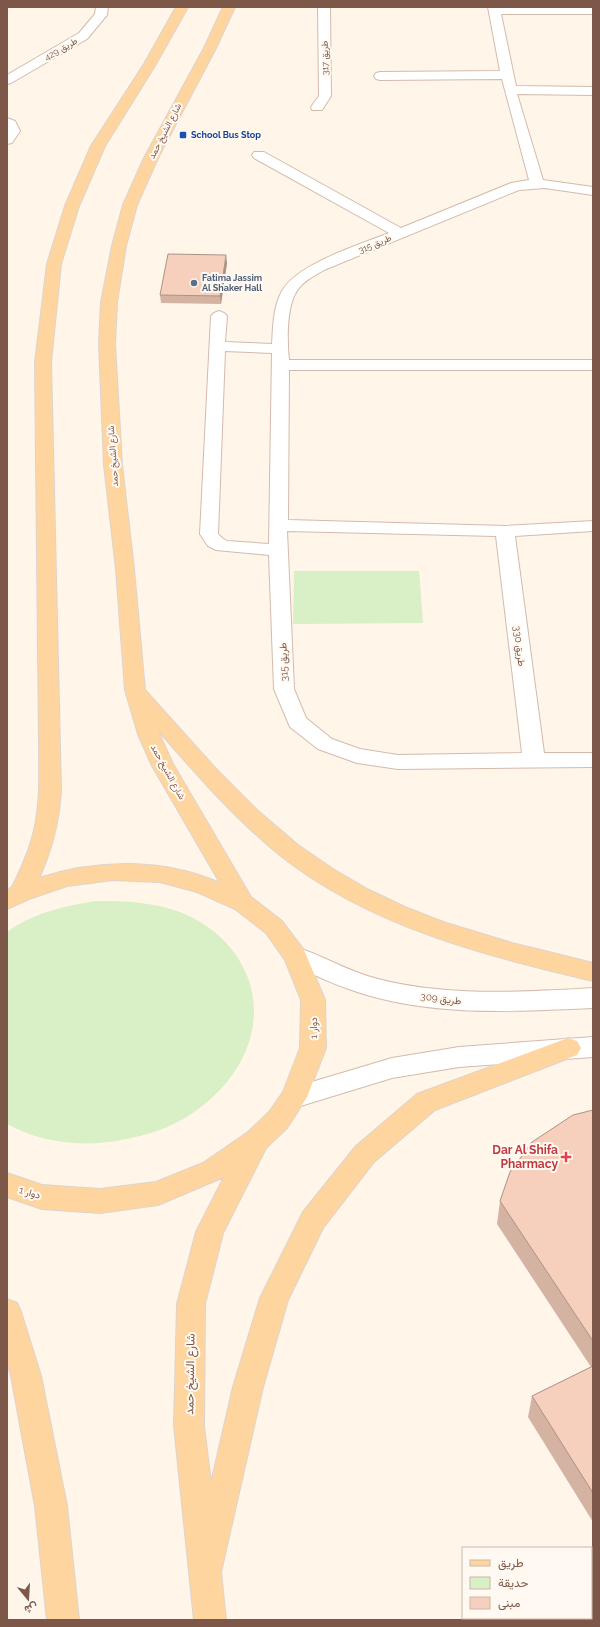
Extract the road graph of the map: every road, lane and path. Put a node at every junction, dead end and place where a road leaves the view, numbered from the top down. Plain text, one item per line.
1 (102, 7) edge
2 (182, 7) edge
3 (229, 7) edge
4 (324, 7) edge
5 (494, 9) edge
6 (593, 11) edge
7 (507, 74) junction
8 (380, 76) dead end
9 (7, 80) edge
10 (510, 90) junction
11 (593, 91) edge
12 (317, 107) dead end
13 (7, 122) edge
14 (7, 140) edge
15 (259, 155) dead end
16 (537, 183) junction
17 (593, 191) edge
18 (400, 233) junction
19 (219, 316) dead end
20 (217, 346) junction
21 (280, 357) junction
22 (593, 365) edge
23 (278, 525) junction
24 (593, 526) edge
25 (505, 531) junction
26 (278, 550) junction
27 (135, 690) junction
28 (593, 760) edge
29 (534, 761) junction
30 (14, 896) edge
31 (243, 903) junction
32 (296, 956) junction
33 (593, 972) edge
34 (593, 998) edge
35 (580, 1047) edge
36 (294, 1097) junction
37 (257, 1140) junction
38 (7, 1185) edge
39 (7, 1312) edge
40 (206, 1569) junction
41 (63, 1620) edge
42 (210, 1620) edge

1 - 9 street, طريق 429
2 - 30 main road
3 - 27 main road, شارع الشيخ حمد
4 - 12 street, طريق 317
5 - 6 street
5 - 7 street
7 - 8 street
7 - 10 street
10 - 11 street
10 - 16 street
13 - 14 street
15 - 18 street
16 - 17 street, طريق 315
16 - 18 street, طريق 315
18 - 21 street, طريق 315
19 - 20 street
20 - 21 street
20 - 26 street
21 - 22 street
21 - 23 street, طريق 315
23 - 25 street
23 - 26 street, طريق 315
24 - 25 street
25 - 29 street, طريق 330
26 - 29 street, طريق 315
27 - 31 main road, شارع الشيخ حمد
27 - 33 main road
28 - 29 street, طريق 315
30 - 31 main road, دوار 1
31 - 32 main road, دوار 1
32 - 34 street, طريق 309
32 - 36 main road, دوار 1
35 - 36 street
35 - 40 main road
36 - 37 main road, دوار 1
37 - 38 main road, دوار 1
37 - 40 main road, شارع الشيخ حمد
39 - 41 main road
40 - 42 main road, شارع الشيخ حمد

